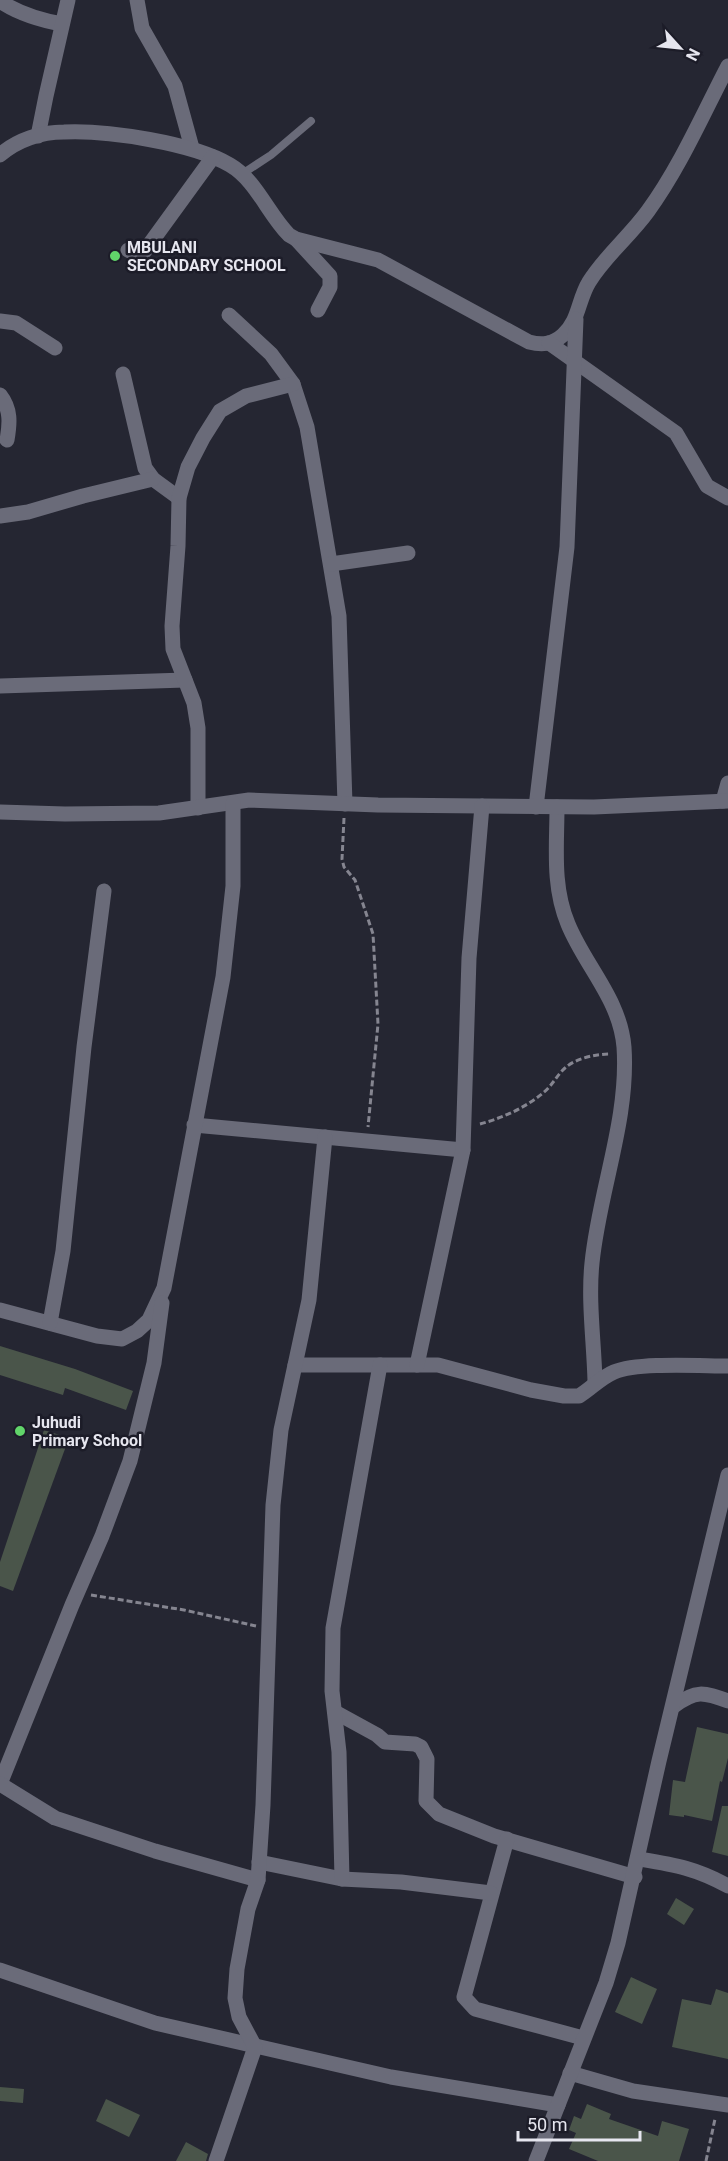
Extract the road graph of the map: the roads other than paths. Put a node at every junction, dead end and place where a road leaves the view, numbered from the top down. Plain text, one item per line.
1 (68, 0) edge
2 (137, 0) edge
3 (0, 1) edge
4 (62, 24) junction
5 (728, 66) edge
6 (311, 122) dead end
7 (38, 136) junction
8 (192, 148) junction
9 (0, 155) edge
10 (213, 157) junction
11 (242, 174) junction
12 (296, 239) junction
13 (128, 250) dead end
14 (318, 310) dead end
15 (229, 315) dead end
16 (576, 319) junction
17 (0, 321) edge
18 (549, 343) junction
19 (55, 348) dead end
20 (575, 363) junction
21 (123, 374) dead end
22 (293, 384) junction
23 (0, 395) edge
24 (8, 440) dead end
25 (153, 479) junction
26 (179, 498) junction
27 (728, 498) edge
28 (0, 516) edge
29 (408, 553) dead end
30 (331, 564) junction
31 (186, 680) junction
32 (0, 686) edge
33 (728, 783) edge
34 (725, 801) edge
35 (233, 803) junction
36 (345, 804) junction
37 (482, 806) junction
38 (536, 807) junction
39 (557, 807) junction
40 (198, 808) junction
41 (0, 812) edge
42 (104, 891) dead end
43 (194, 1125) junction
44 (325, 1137) junction
45 (463, 1150) junction
46 (164, 1288) junction
47 (0, 1310) edge
48 (50, 1323) junction
49 (296, 1365) junction
50 (380, 1365) junction
51 (417, 1365) junction
52 (728, 1366) edge
53 (596, 1381) junction
54 (728, 1475) edge
55 (728, 1701) edge
56 (674, 1706) junction
57 (335, 1712) junction
58 (0, 1784) edge
59 (507, 1839) junction
60 (639, 1859) junction
61 (259, 1862) junction
62 (635, 1877) junction
63 (342, 1879) junction
64 (258, 1880) junction
65 (728, 1886) edge
66 (491, 1893) junction
67 (0, 1970) edge
68 (583, 2038) junction
69 (255, 2047) junction
70 (570, 2073) junction
71 (723, 2104) edge
72 (558, 2105) junction
73 (216, 2161) edge
74 (536, 2161) edge

1 - 4 street
2 - 8 street
3 - 4 street
4 - 7 street
5 - 16 street
6 - 11 lane
7 - 8 street
7 - 9 street
8 - 10 street
10 - 11 street
10 - 13 street
11 - 12 street
12 - 14 street
12 - 18 street
15 - 22 street
16 - 18 street
16 - 20 street
17 - 19 street
18 - 20 street
20 - 27 street
20 - 38 street
21 - 25 street
22 - 26 street
22 - 30 street
23 - 24 street
25 - 26 street
25 - 28 street
26 - 31 street
29 - 30 street
30 - 36 street
31 - 32 street
31 - 40 street
33 - 34 street
34 - 39 street
35 - 36 street
35 - 40 street
35 - 43 street
36 - 37 street
37 - 38 street
37 - 45 street
38 - 39 street
39 - 53 street
40 - 41 street
42 - 48 street
43 - 44 street
43 - 46 street
44 - 45 street
44 - 49 street
45 - 51 street
46 - 48 street
46 - 58 street
47 - 48 street
49 - 50 street
49 - 61 street
50 - 51 street
50 - 57 street
51 - 53 street
52 - 53 street
54 - 56 street
55 - 56 street
56 - 60 street
57 - 59 street
57 - 63 street
58 - 64 street
59 - 62 street
59 - 66 street
60 - 62 street
60 - 65 street
61 - 63 street
61 - 64 street
62 - 68 street
63 - 66 street
64 - 69 street
66 - 68 street
67 - 69 street
68 - 70 street
69 - 72 street
69 - 73 street
70 - 71 street
70 - 72 street
72 - 74 street

